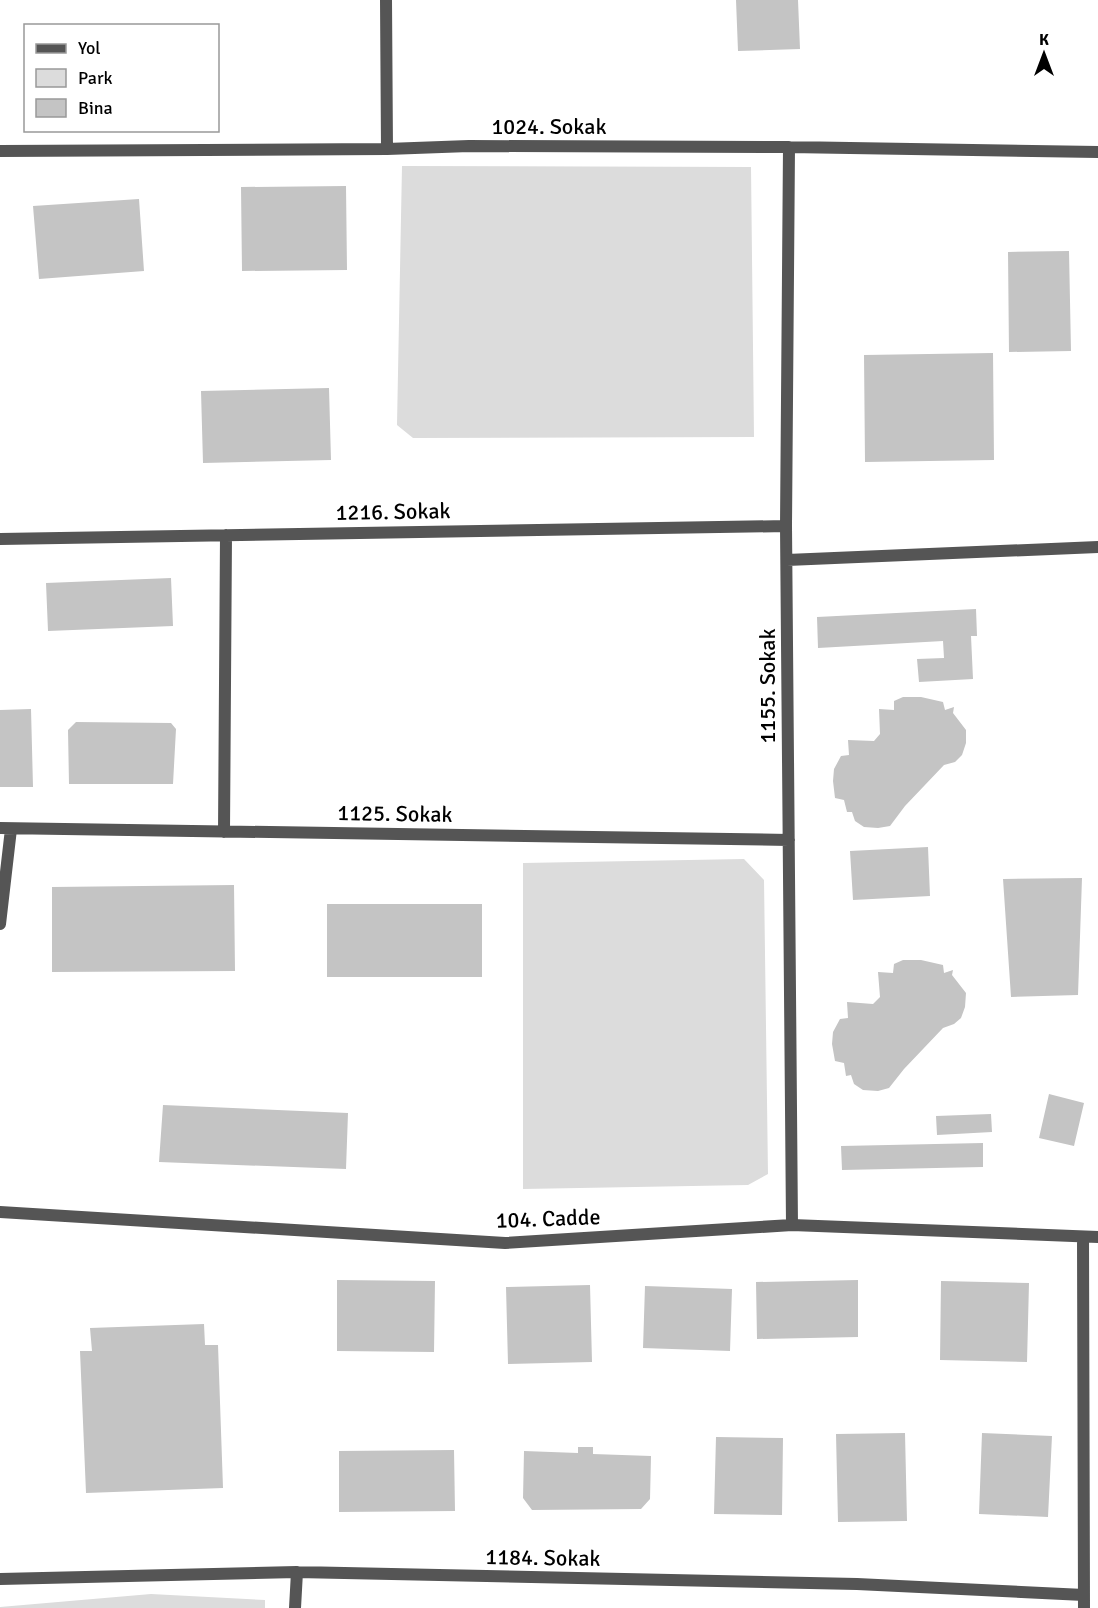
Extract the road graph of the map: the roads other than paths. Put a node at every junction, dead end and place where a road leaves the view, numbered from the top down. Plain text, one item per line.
1 (386, 0) edge
2 (789, 147) junction
3 (387, 149) junction
4 (0, 151) edge
5 (1098, 152) edge
6 (786, 526) junction
7 (226, 535) junction
8 (0, 538) edge
9 (1098, 547) edge
10 (787, 560) junction
11 (5, 829) edge
12 (224, 832) junction
13 (789, 840) junction
14 (0, 924) edge
15 (0, 1212) edge
16 (792, 1226) junction
17 (1098, 1236) edge
18 (1083, 1237) junction
19 (297, 1572) junction
20 (0, 1579) edge
21 (1084, 1595) junction
22 (296, 1608) edge
23 (1084, 1608) edge

1 - 3 street
2 - 3 street, 1024. Sokak
2 - 5 street, 1024. Sokak
2 - 6 street, 1155. Sokak
3 - 4 street, 1024. Sokak
6 - 7 street, 1216. Sokak
6 - 10 street, 1155. Sokak
7 - 8 street, 1216. Sokak
7 - 12 street
9 - 10 street
10 - 13 street, 1155. Sokak
11 - 12 street, 1125. Sokak
11 - 14 street
12 - 13 street, 1125. Sokak
13 - 16 street, 1155. Sokak
15 - 16 street, 104. Cadde
16 - 18 street, 104. Cadde
17 - 18 street, 104. Cadde
18 - 21 street
19 - 20 street, 1184. Sokak
19 - 21 street, 1184. Sokak
19 - 22 street
21 - 23 street

